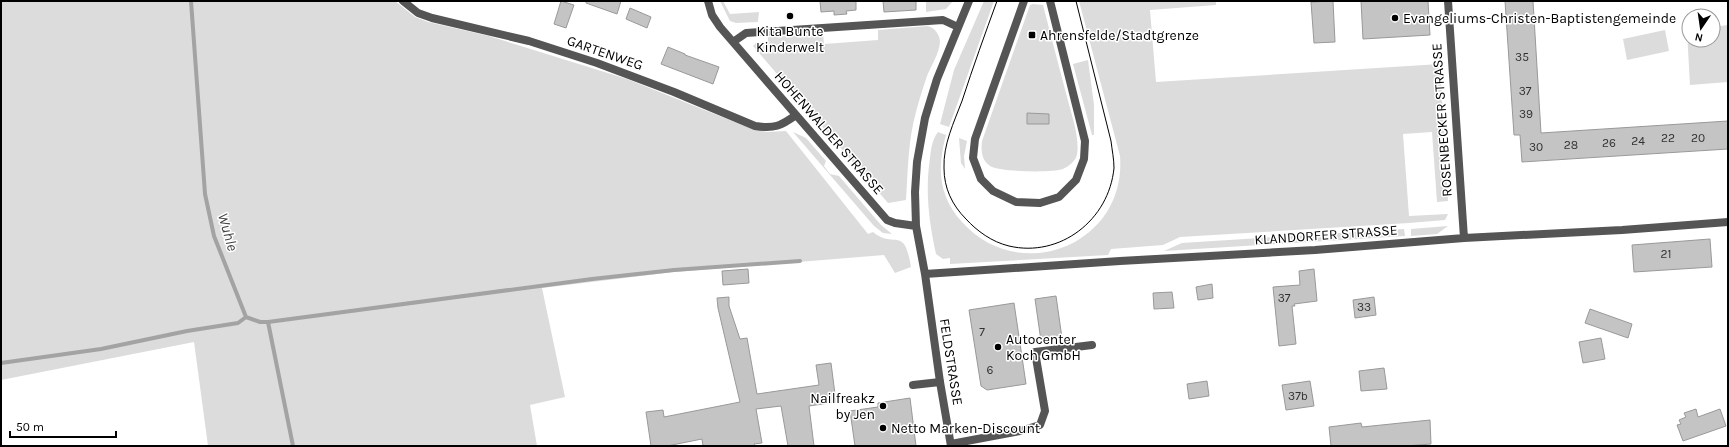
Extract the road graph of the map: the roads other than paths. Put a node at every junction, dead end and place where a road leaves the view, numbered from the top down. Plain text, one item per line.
1 (402, 1) edge
2 (708, 1) edge
3 (969, 1) edge
4 (1024, 1) edge
5 (1050, 1) edge
6 (1448, 1) edge
7 (958, 26) junction
8 (733, 42) junction
9 (796, 115) junction
10 (1728, 222) edge
11 (916, 226) junction
12 (1464, 238) junction
13 (926, 278) junction
14 (1092, 345) dead end
15 (940, 382) junction
16 (913, 385) dead end
17 (951, 445) edge

1 - 9 street, GARTENWEG
2 - 8 street, HOHENWALDER STRASSE
3 - 7 street, FELDSTRASSE
4 - 5 street
6 - 12 street, ROSENBECKER STRASSE
7 - 8 street
7 - 11 street, FELDSTRASSE
8 - 9 street, HOHENWALDER STRASSE
9 - 11 street, HOHENWALDER STRASSE
10 - 12 street, KLANDORFER STRASSE
11 - 13 street, FELDSTRASSE
12 - 13 street, KLANDORFER STRASSE
13 - 15 street, FELDSTRASSE
14 - 17 street
15 - 16 street
15 - 17 street, FELDSTRASSE

